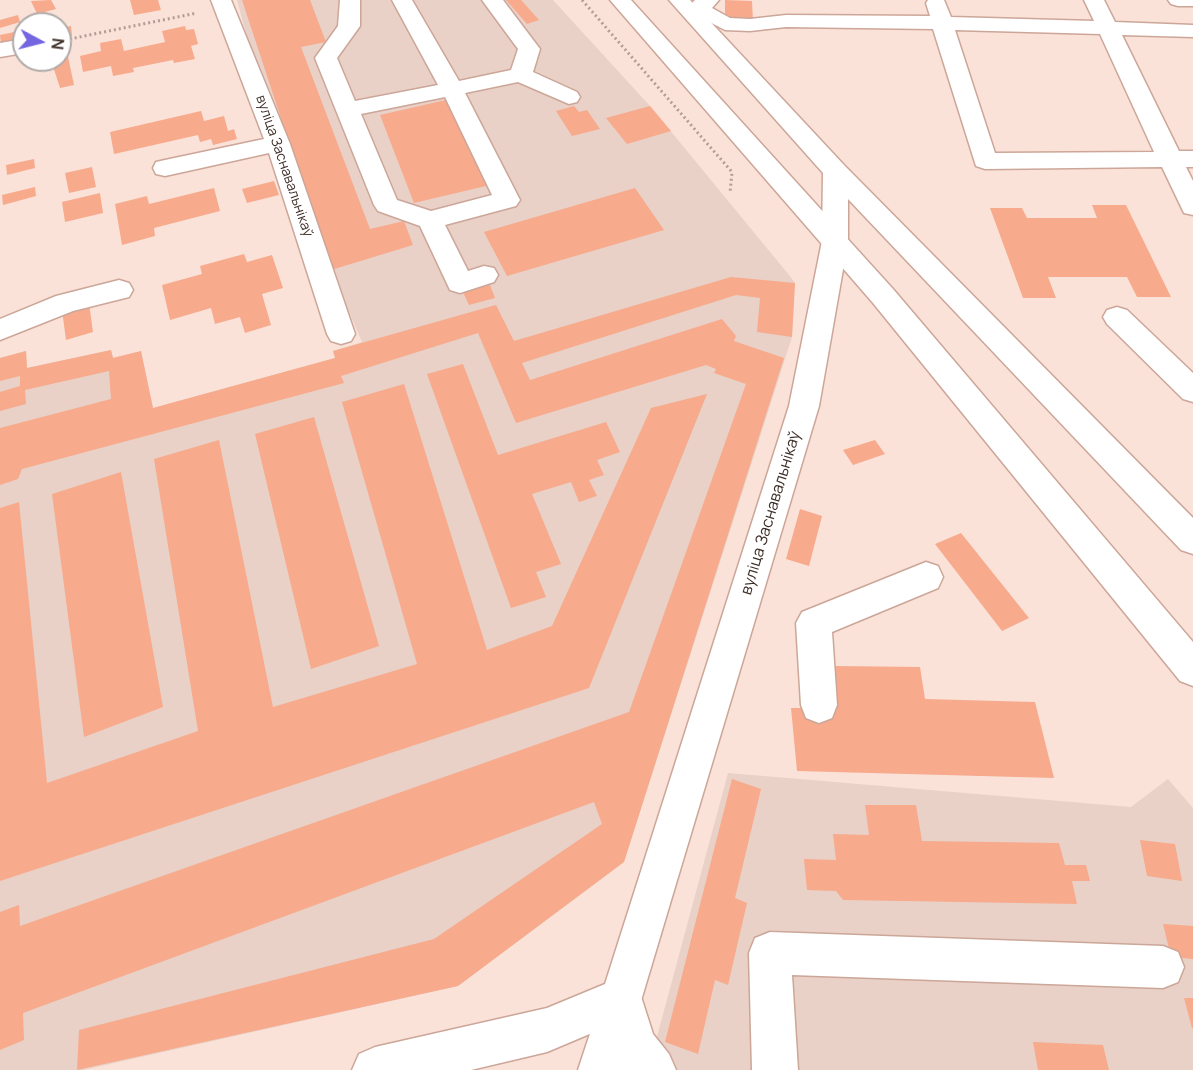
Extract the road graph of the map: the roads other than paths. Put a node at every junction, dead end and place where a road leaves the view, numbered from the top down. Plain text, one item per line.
1 (350, 0) edge
2 (402, 0) edge
3 (492, 0) edge
4 (620, 0) edge
5 (936, 0) edge
6 (1094, 0) edge
7 (1178, 0) edge
8 (1193, 0) edge
9 (223, 4) edge
10 (693, 4) edge
11 (942, 23) junction
12 (1107, 29) junction
13 (1193, 30) edge
14 (521, 75) junction
15 (452, 89) junction
16 (569, 97) dead end
17 (347, 110) junction
18 (278, 144) junction
19 (1181, 159) edge
20 (165, 168) dead end
21 (835, 171) junction
22 (1193, 207) edge
23 (430, 220) junction
24 (835, 241) junction
25 (484, 274) dead end
26 (119, 290) dead end
27 (1118, 317) dead end
28 (0, 330) edge
29 (340, 334) dead end
30 (1193, 391) edge
31 (1193, 540) edge
32 (926, 577) dead end
33 (1193, 669) edge
34 (819, 705) dead end
35 (1163, 967) dead end
36 (622, 999) junction
37 (375, 1070) edge
38 (601, 1070) edge
39 (653, 1070) edge
40 (776, 1070) edge

1 - 17 main road
2 - 15 main road
3 - 14 main road
4 - 24 main road
5 - 11 main road
6 - 12 main road
7 - 8 main road
9 - 18 main road, вуліца Заснавальнікаў
10 - 11 main road
10 - 21 main road
11 - 12 main road
11 - 19 main road
12 - 13 main road
12 - 19 main road
14 - 15 main road
14 - 16 main road
15 - 17 main road
15 - 23 main road
17 - 23 main road
18 - 20 main road
18 - 29 main road, вуліца Заснавальнікаў
19 - 22 main road
21 - 24 main road, вуліца Заснавальнікаў
21 - 31 main road
23 - 25 main road
24 - 33 main road
24 - 36 main road, вуліца Заснавальнікаў
26 - 28 main road
27 - 30 main road
32 - 34 main road
35 - 40 main road
36 - 37 main road
36 - 38 main road, вуліца Заснавальнікаў
36 - 39 main road

